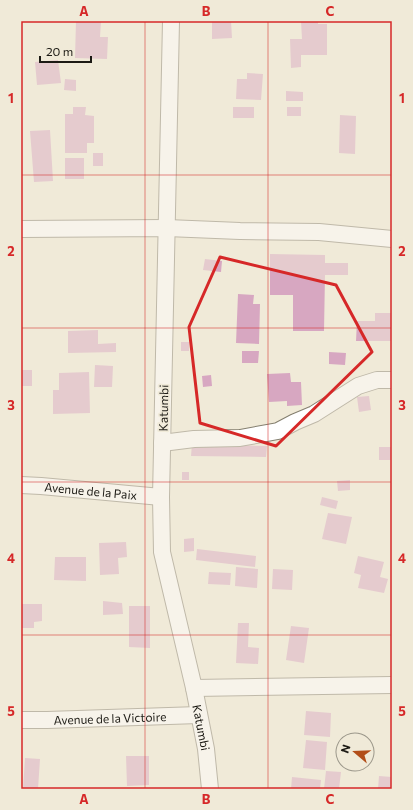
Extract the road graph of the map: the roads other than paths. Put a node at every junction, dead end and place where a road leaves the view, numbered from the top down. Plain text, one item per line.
1 (171, 21) edge
2 (167, 228) junction
3 (21, 229) edge
4 (392, 239) edge
5 (392, 380) edge
6 (162, 443) junction
7 (21, 485) edge
8 (161, 497) junction
9 (392, 684) edge
10 (194, 688) junction
11 (199, 715) junction
12 (21, 720) edge
13 (210, 789) edge

1 - 2 street, Katumbi
2 - 3 street
2 - 4 street
2 - 6 street, Katumbi
5 - 6 street
6 - 8 street, Katumbi
7 - 8 street, Avenue de la Paix
8 - 10 street, Katumbi
9 - 10 street
10 - 11 street, Katumbi
11 - 12 street, Avenue de la Victoire
11 - 13 street, Katumbi

